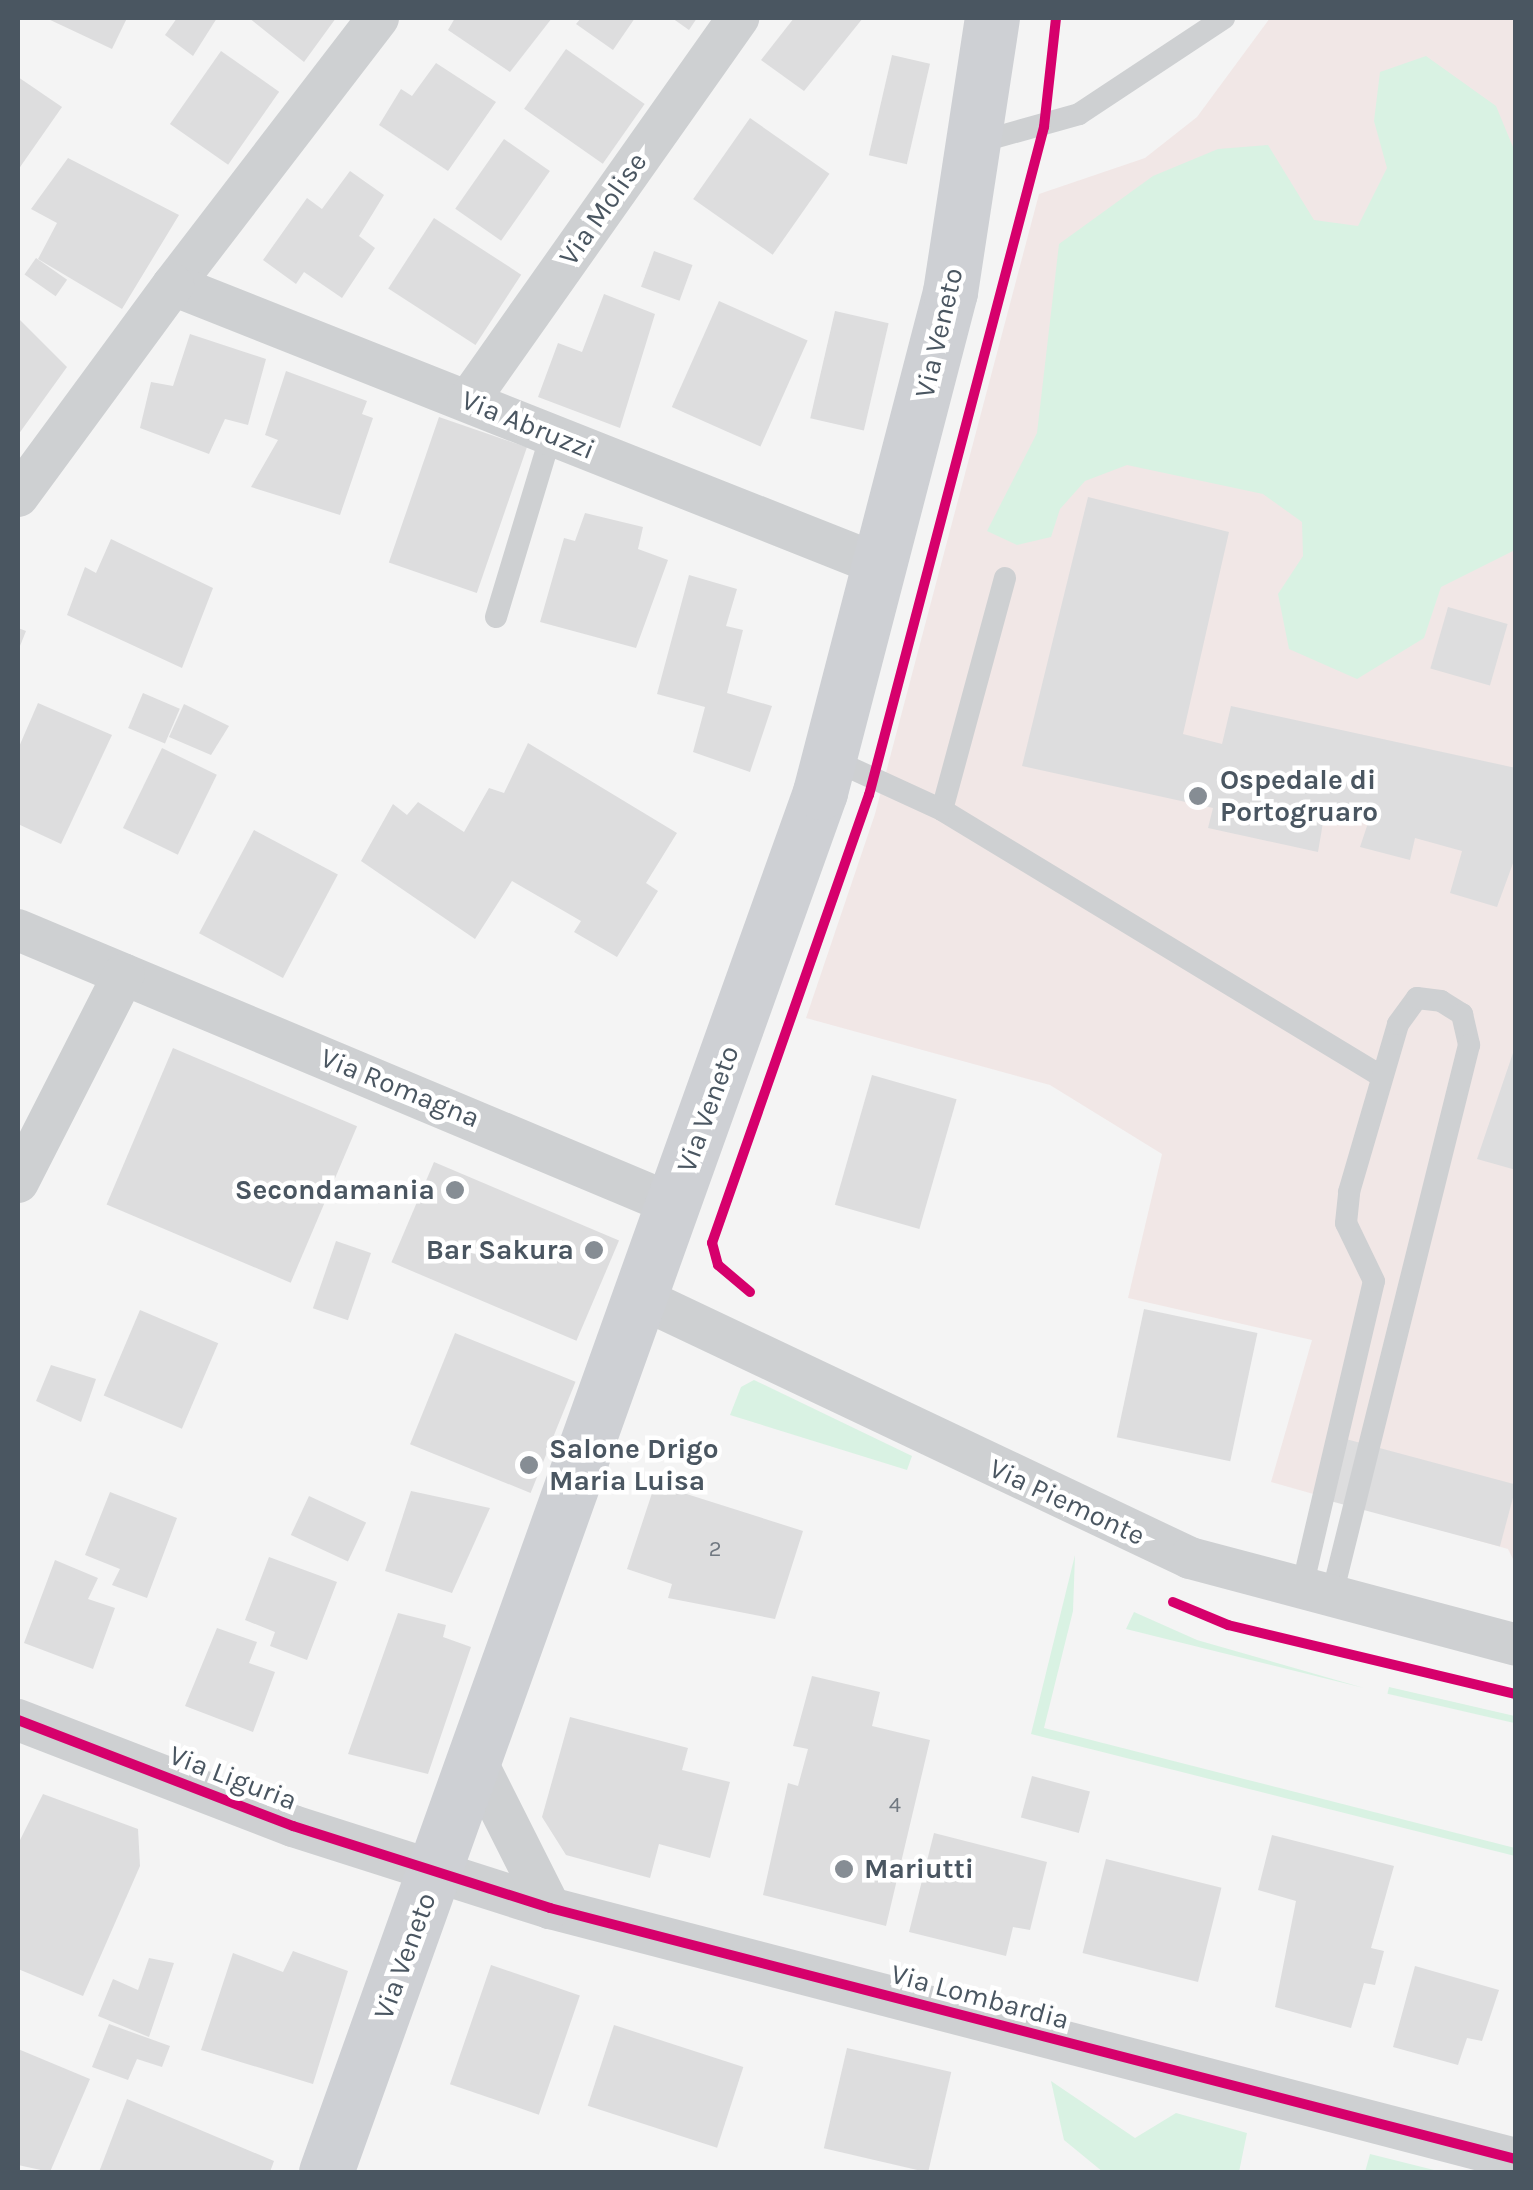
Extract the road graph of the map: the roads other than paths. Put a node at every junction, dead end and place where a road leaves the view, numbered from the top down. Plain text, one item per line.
1 (378, 18) edge
2 (738, 18) edge
3 (992, 18) edge
4 (1224, 18) edge
5 (976, 142) junction
6 (173, 285) junction
7 (468, 400) junction
8 (551, 436) junction
9 (18, 496) edge
10 (882, 566) junction
11 (1005, 578) dead end
12 (496, 618) dead end
13 (829, 758) junction
14 (942, 810) junction
15 (18, 930) edge
16 (124, 974) junction
17 (1379, 1076) junction
18 (18, 1182) edge
19 (674, 1205) junction
20 (641, 1298) junction
21 (1316, 1596) junction
22 (1516, 1645) edge
23 (18, 1720) edge
24 (475, 1759) junction
25 (435, 1872) junction
26 (550, 1908) junction
27 (1516, 2159) edge
28 (326, 2172) edge

1 - 6 street
2 - 7 street, Via Molise
3 - 5 main road, Via Veneto
4 - 5 lane
5 - 10 main road, Via Veneto
6 - 7 street, Via Abruzzi
6 - 9 street
7 - 8 street, Via Abruzzi
8 - 10 street, Via Abruzzi
8 - 12 lane
10 - 13 main road, Via Veneto
11 - 14 lane
13 - 14 lane
13 - 19 main road, Via Veneto
14 - 17 lane
15 - 16 street, Via Romagna
16 - 18 street
16 - 19 street, Via Romagna
17 - 21 lane
17 - 21 lane
19 - 20 main road, Via Veneto
20 - 21 street, Via Piemonte
20 - 24 main road, Via Veneto
21 - 22 street, Via Piemonte
23 - 25 street, Via Liguria
24 - 25 main road, Via Veneto
24 - 26 street
25 - 26 street, Via Lombardia
25 - 28 main road, Via Veneto
26 - 27 street, Via Lombardia

